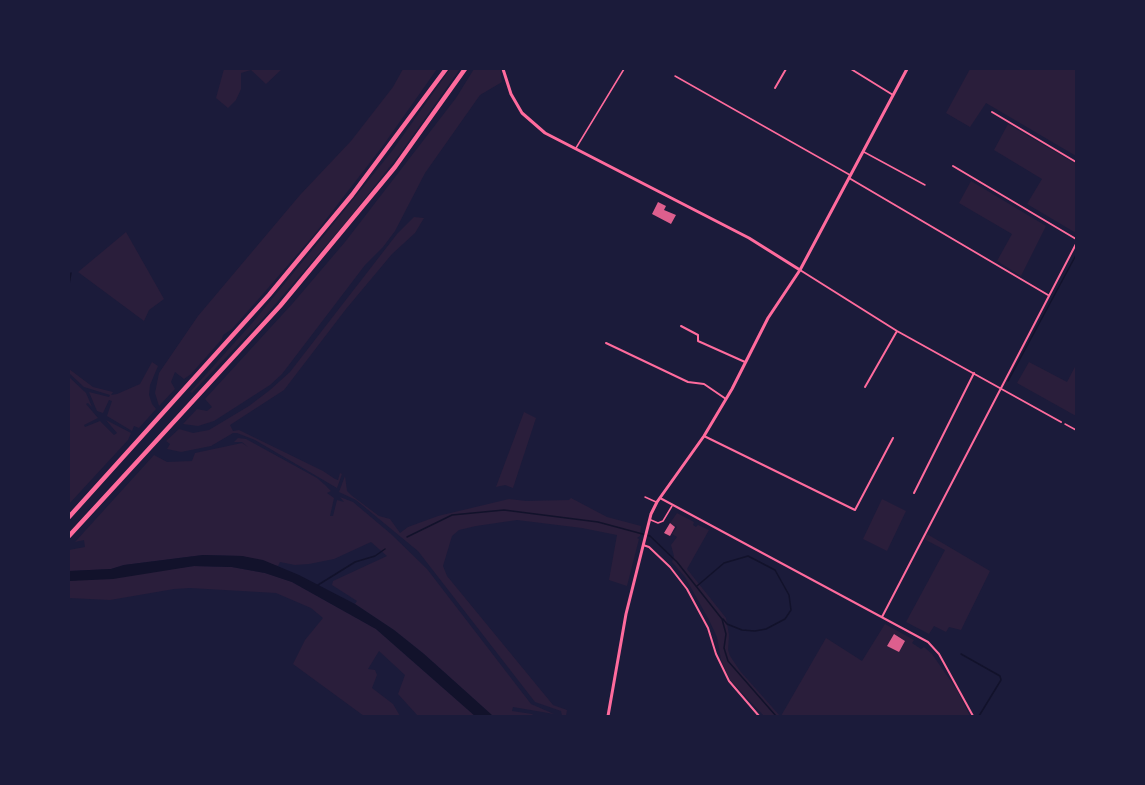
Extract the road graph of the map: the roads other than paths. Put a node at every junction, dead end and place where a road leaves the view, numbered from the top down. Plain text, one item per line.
1 (446, 69) edge
2 (465, 69) edge
3 (503, 69) edge
4 (624, 69) edge
5 (786, 69) edge
6 (851, 69) edge
7 (907, 69) edge
8 (675, 76) dead end
9 (775, 88) dead end
10 (893, 94) junction
11 (992, 112) dead end
12 (575, 149) junction
13 (863, 151) junction
14 (1076, 162) edge
15 (953, 166) dead end
16 (850, 177) junction
17 (925, 185) dead end
18 (1076, 239) edge
19 (1076, 244) edge
20 (800, 270) junction
21 (1049, 296) junction
22 (681, 326) dead end
23 (897, 331) junction
24 (606, 343) dead end
25 (745, 362) junction
26 (974, 374) junction
27 (865, 387) dead end
28 (999, 388) junction
29 (726, 399) junction
30 (1061, 422) road end
31 (704, 436) junction
32 (893, 438) dead end
33 (914, 493) dead end
34 (645, 497) dead end
35 (660, 498) junction
36 (657, 502) junction
37 (672, 505) junction
38 (69, 518) edge
39 (649, 519) junction
40 (69, 536) edge
41 (643, 544) junction
42 (882, 617) junction
43 (608, 716) edge
44 (759, 716) edge
45 (973, 716) edge

1 - 38 highway
2 - 40 highway
3 - 12 street
4 - 12 lane
5 - 9 street
6 - 10 street
7 - 10 street
8 - 16 lane
10 - 13 street
11 - 14 street
12 - 20 street
13 - 16 street
13 - 17 lane
15 - 18 street
16 - 20 street
16 - 21 street
19 - 21 street
20 - 23 street
20 - 25 street
21 - 28 street
22 - 25 street
23 - 26 street
23 - 27 street
24 - 29 street
25 - 29 street
26 - 28 street
26 - 33 street
28 - 30 street
28 - 42 street
29 - 31 street
31 - 32 street
31 - 35 street
34 - 36 lane
35 - 36 street
35 - 37 street
36 - 39 street
37 - 39 lane
37 - 42 street
39 - 41 street
41 - 43 street
41 - 44 street
42 - 45 street

